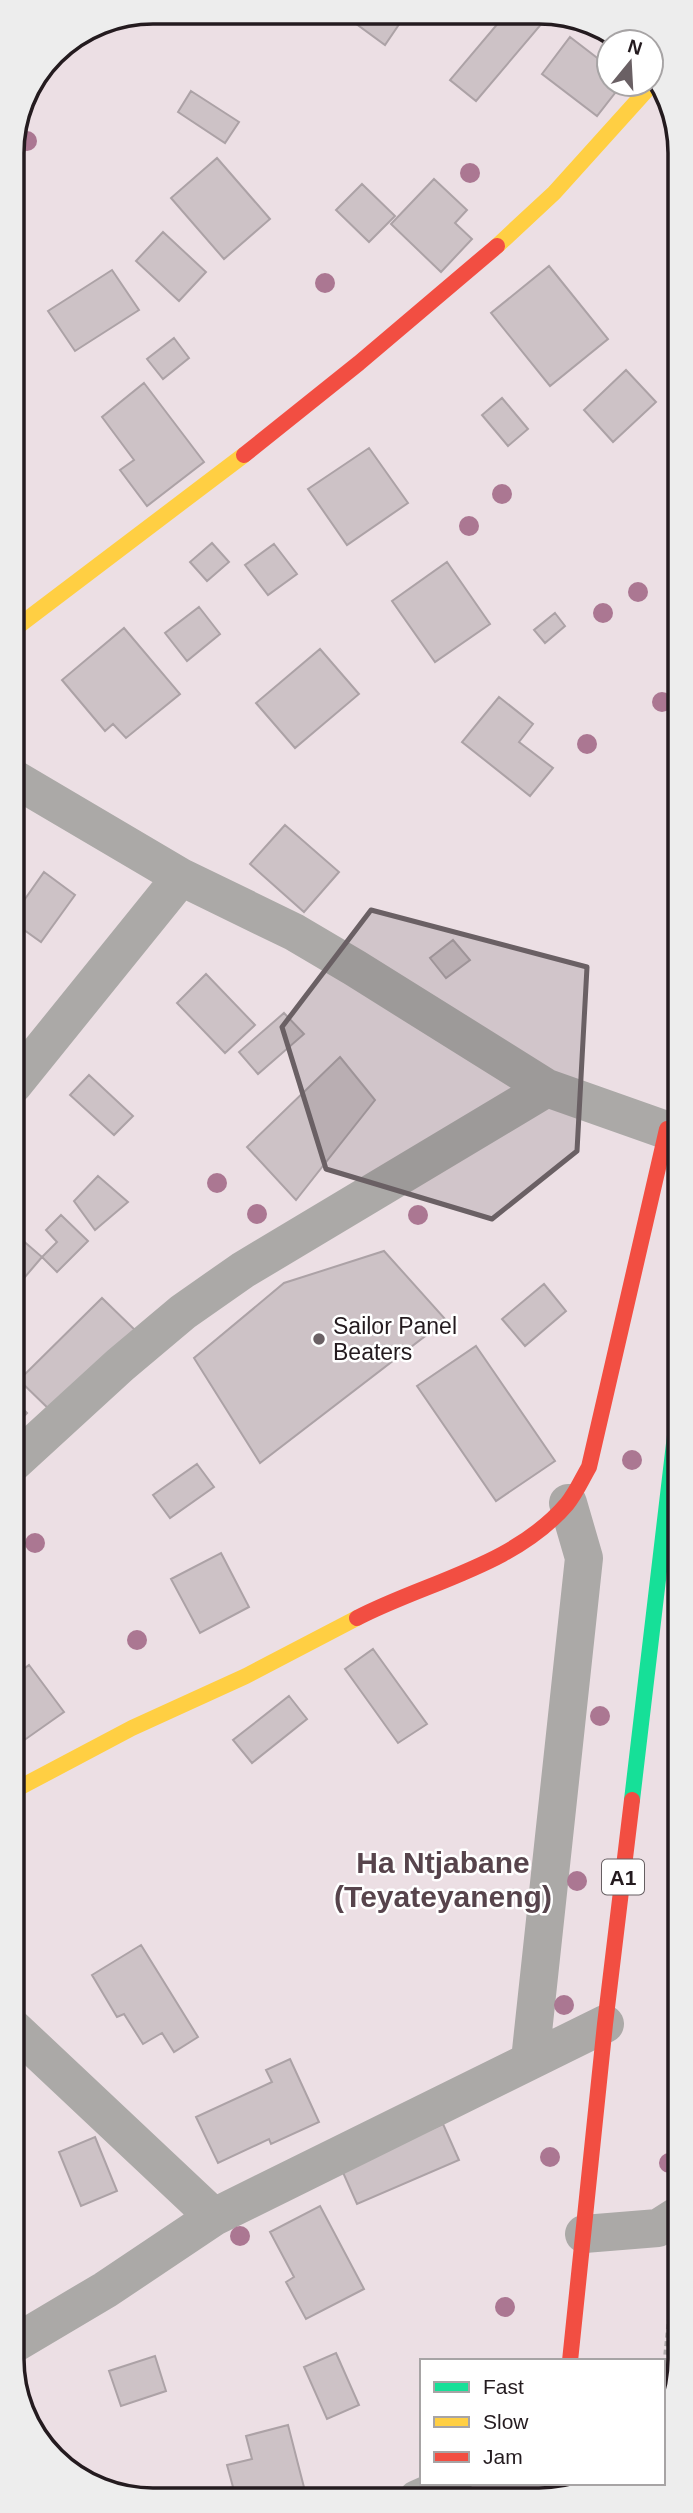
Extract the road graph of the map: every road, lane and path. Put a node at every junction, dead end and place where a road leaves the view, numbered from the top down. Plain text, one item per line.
1 (640, 98) edge
2 (25, 621) edge
3 (25, 785) edge
4 (181, 877) junction
5 (25, 1071) edge
6 (547, 1088) junction
7 (668, 1130) edge
8 (668, 1152) edge
9 (24, 1453) edge
10 (668, 1494) edge
11 (568, 1503) junction
12 (24, 1785) edge
13 (605, 2024) junction
14 (24, 2038) edge
15 (530, 2060) junction
16 (214, 2217) junction
17 (668, 2222) edge
18 (584, 2234) junction
19 (668, 2331) edge
20 (24, 2338) edge
21 (570, 2359) edge
22 (665, 2360) edge

1 - 2 street
3 - 4 street
4 - 5 street
4 - 6 street
6 - 7 street
6 - 9 street
8 - 11 street
10 - 13 street, A1
11 - 12 street
11 - 15 street
13 - 15 street
13 - 18 street, A1
14 - 16 street
15 - 16 street
16 - 20 street
17 - 18 street
18 - 21 street, A1
19 - 22 path

